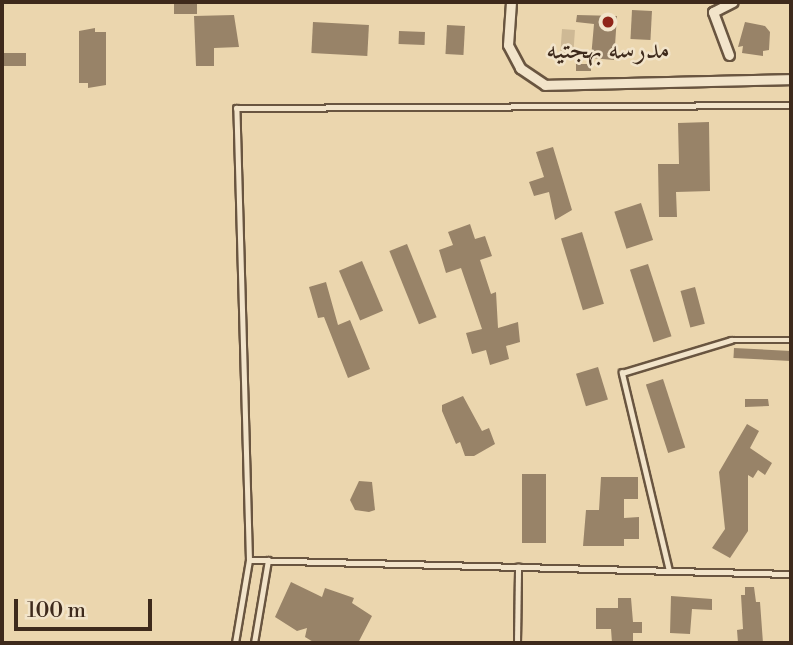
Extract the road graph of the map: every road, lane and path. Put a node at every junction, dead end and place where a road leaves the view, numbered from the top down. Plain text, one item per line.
1 (511, 2) edge
2 (731, 2) edge
3 (729, 54) dead end
4 (791, 79) edge
5 (791, 105) edge
6 (791, 340) edge
7 (249, 560) junction
8 (268, 560) junction
9 (518, 567) junction
10 (669, 571) junction
11 (791, 573) edge
12 (235, 643) edge
13 (254, 643) edge
14 (517, 643) edge

1 - 4 street
2 - 3 street
5 - 7 lane
6 - 10 lane
7 - 8 lane
7 - 12 lane
8 - 9 lane
8 - 13 lane
9 - 10 lane
9 - 14 lane
10 - 11 lane

